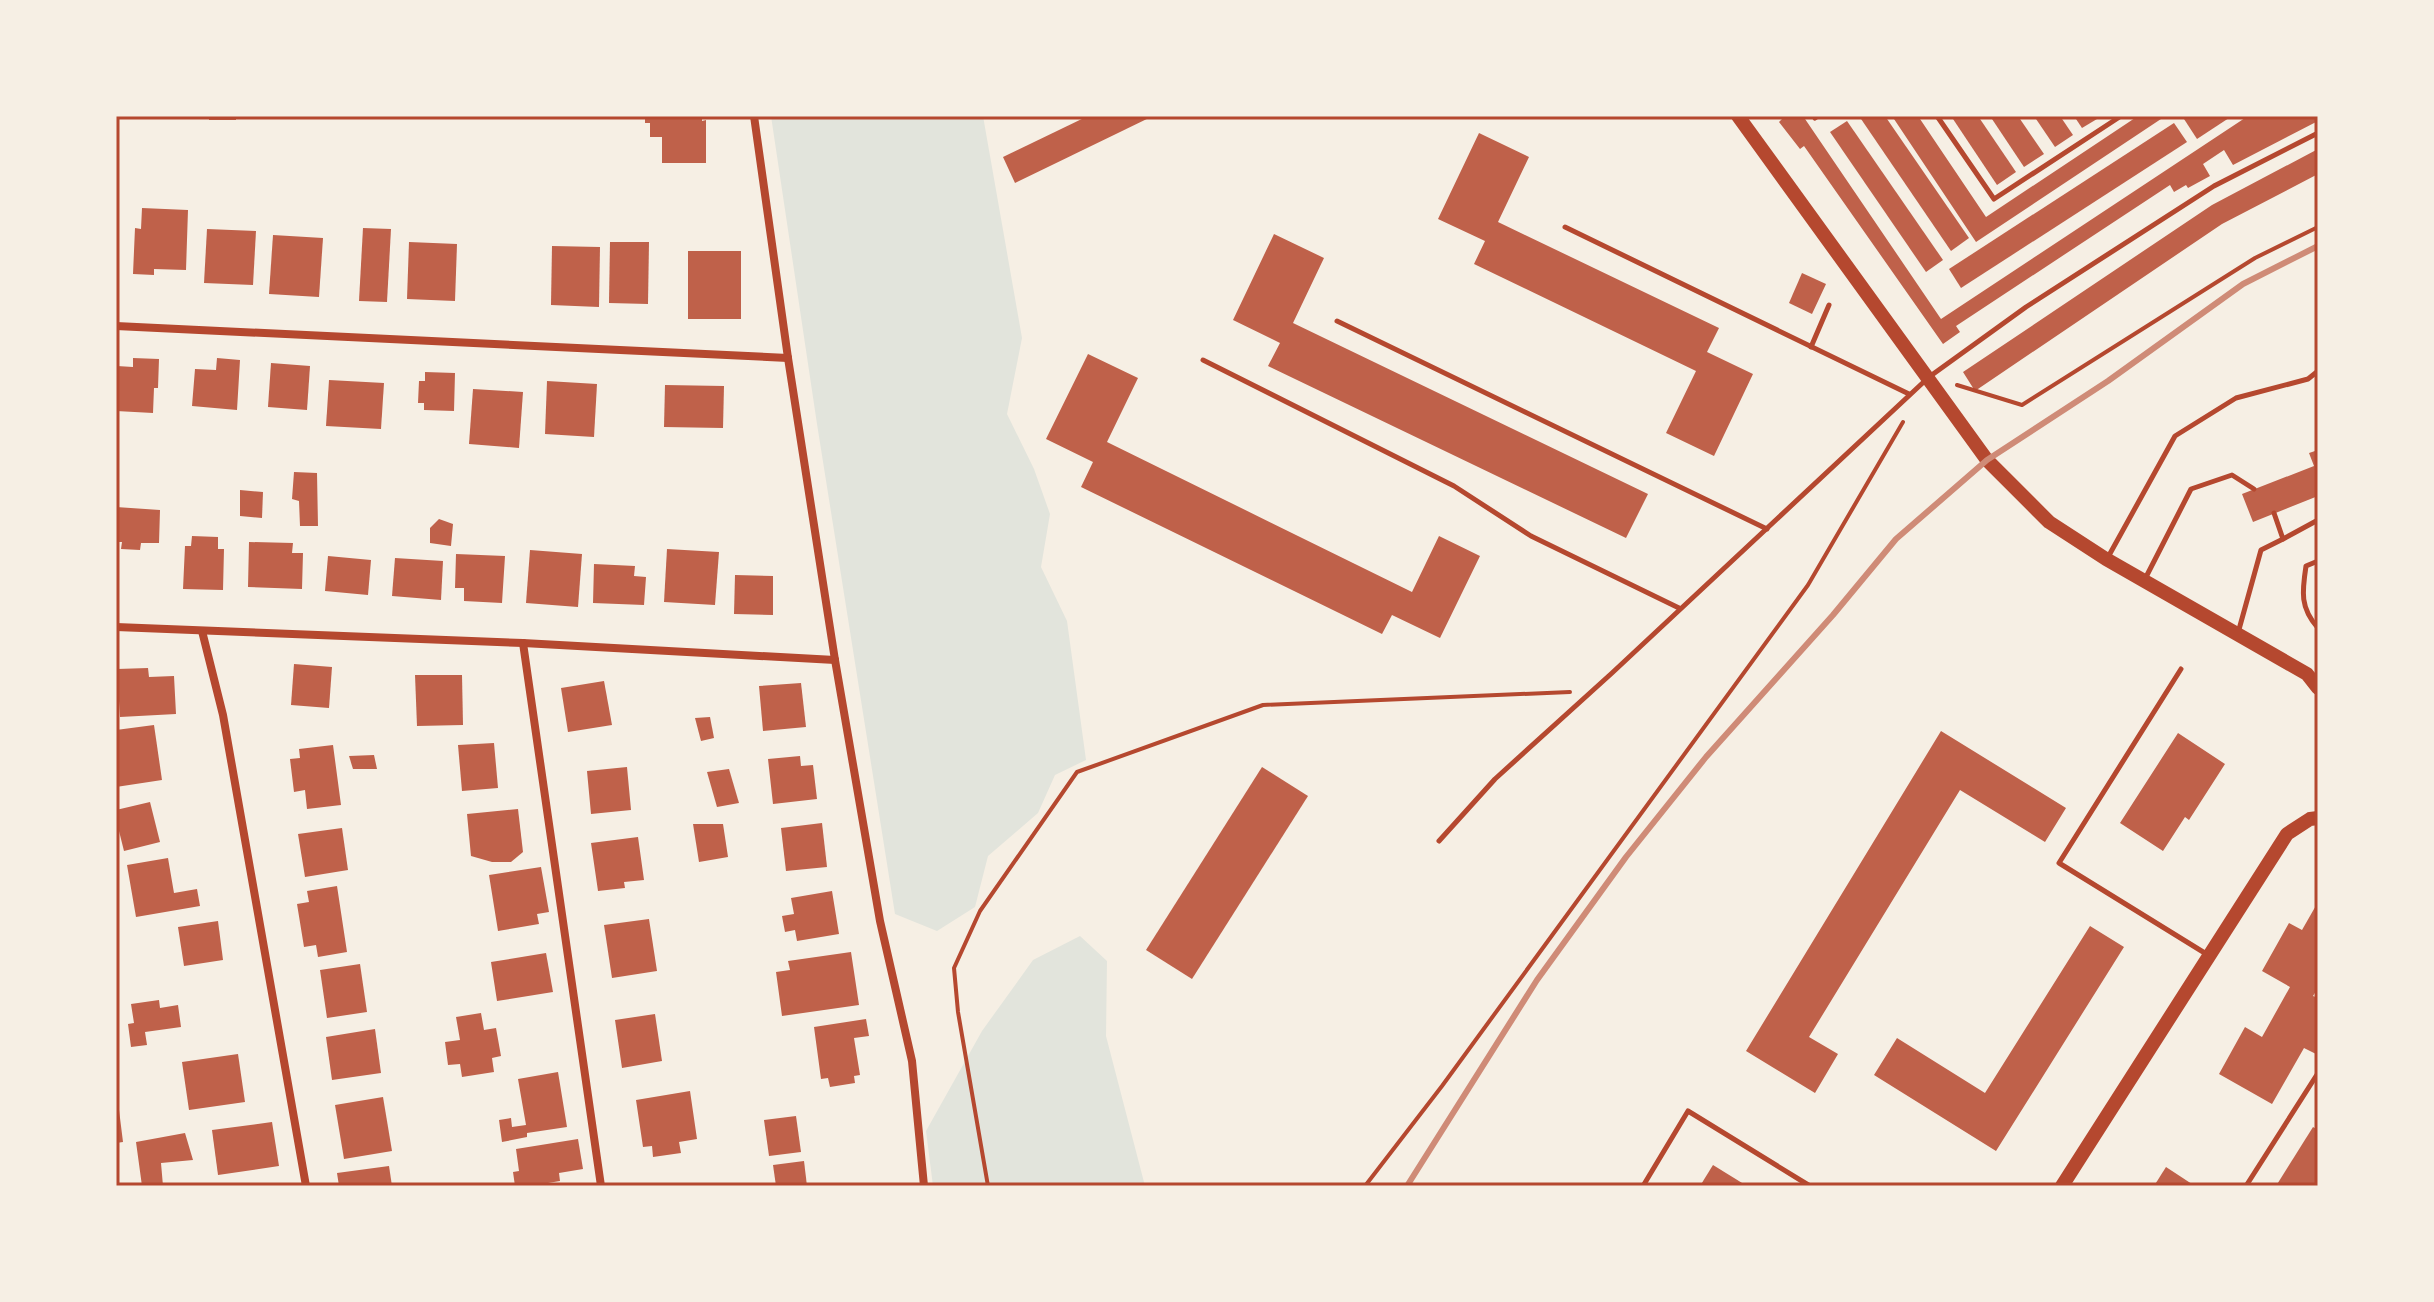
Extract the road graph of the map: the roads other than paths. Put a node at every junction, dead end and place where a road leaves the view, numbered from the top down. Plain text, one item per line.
1 (754, 116) edge
2 (1738, 116) edge
3 (1937, 116) edge
4 (2121, 116) edge
5 (2318, 133) edge
6 (1565, 227) dead end
7 (1829, 305) dead end
8 (1337, 321) dead end
9 (116, 326) edge
10 (1811, 347) junction
11 (788, 358) junction
12 (1203, 360) dead end
13 (2318, 371) edge
14 (1929, 377) junction
15 (1909, 394) junction
16 (2254, 489) dead end
17 (2274, 513) dead end
18 (2318, 520) edge
19 (1767, 529) junction
20 (2283, 539) junction
21 (2106, 559) junction
22 (2318, 561) edge
23 (2145, 580) junction
24 (1679, 608) junction
25 (116, 627) edge
26 (2318, 628) edge
27 (202, 631) junction
28 (2237, 634) junction
29 (523, 643) junction
30 (835, 660) junction
31 (2181, 669) dead end
32 (2318, 688) edge
33 (2318, 818) edge
34 (1439, 841) dead end
35 (2208, 956) junction
36 (2318, 1073) edge
37 (306, 1186) edge
38 (601, 1186) edge
39 (924, 1186) edge
40 (1643, 1186) edge
41 (1810, 1186) edge
42 (2062, 1186) edge
43 (2246, 1186) edge

1 - 11 street
2 - 14 street
3 - 4 lane
5 - 14 lane
6 - 10 lane
7 - 10 lane
8 - 19 lane
9 - 11 street
10 - 15 lane
11 - 30 street
12 - 24 lane
13 - 21 lane
14 - 15 lane
14 - 21 street
15 - 19 lane
16 - 23 lane
17 - 20 lane
18 - 20 lane
19 - 24 lane
20 - 28 lane
21 - 23 street
22 - 26 lane
23 - 28 street
24 - 34 lane
25 - 27 street
27 - 29 street
27 - 37 street
28 - 32 street
29 - 30 street
29 - 38 street
30 - 39 street
31 - 35 lane
33 - 35 street
35 - 42 street
36 - 43 lane
40 - 41 lane

